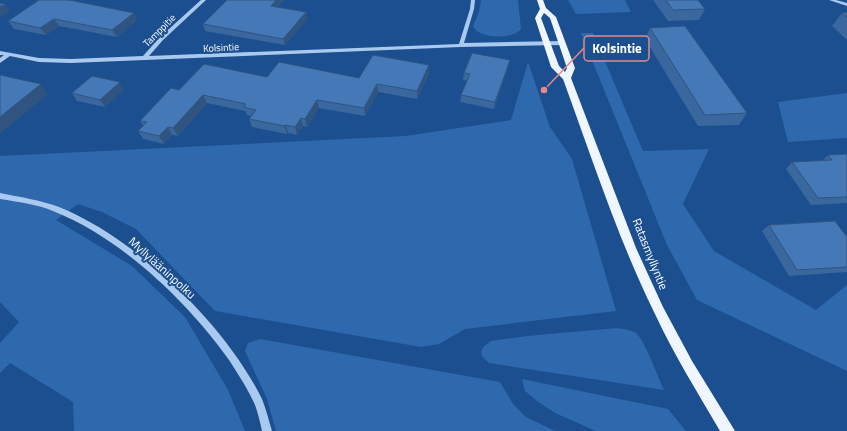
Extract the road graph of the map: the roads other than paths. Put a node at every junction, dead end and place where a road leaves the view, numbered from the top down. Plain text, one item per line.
1 (204, 0) edge
2 (473, 0) edge
3 (540, 0) edge
4 (831, 0) edge
5 (847, 5) edge
6 (543, 9) junction
7 (547, 43) junction
8 (562, 43) junction
9 (461, 45) junction
10 (0, 54) edge
11 (8, 55) junction
12 (145, 57) junction
13 (0, 61) edge
14 (567, 78) junction
15 (0, 196) edge
16 (267, 431) edge
17 (728, 431) edge

1 - 12 street, Tamppitie
2 - 9 street
3 - 6 main road, Ratasmyllyntie
4 - 5 street
6 - 7 main road, Ratasmyllyntie
6 - 8 main road, Ratasmyllyntie
7 - 8 street, Kolsintie
7 - 9 street, Kolsintie
7 - 14 main road, Ratasmyllyntie
8 - 14 main road, Ratasmyllyntie
9 - 12 street, Kolsintie
10 - 11 street, Kolsintie
11 - 12 street, Kolsintie
11 - 13 street
14 - 17 main road, Ratasmyllyntie
15 - 16 street, Myllylääninpolku

